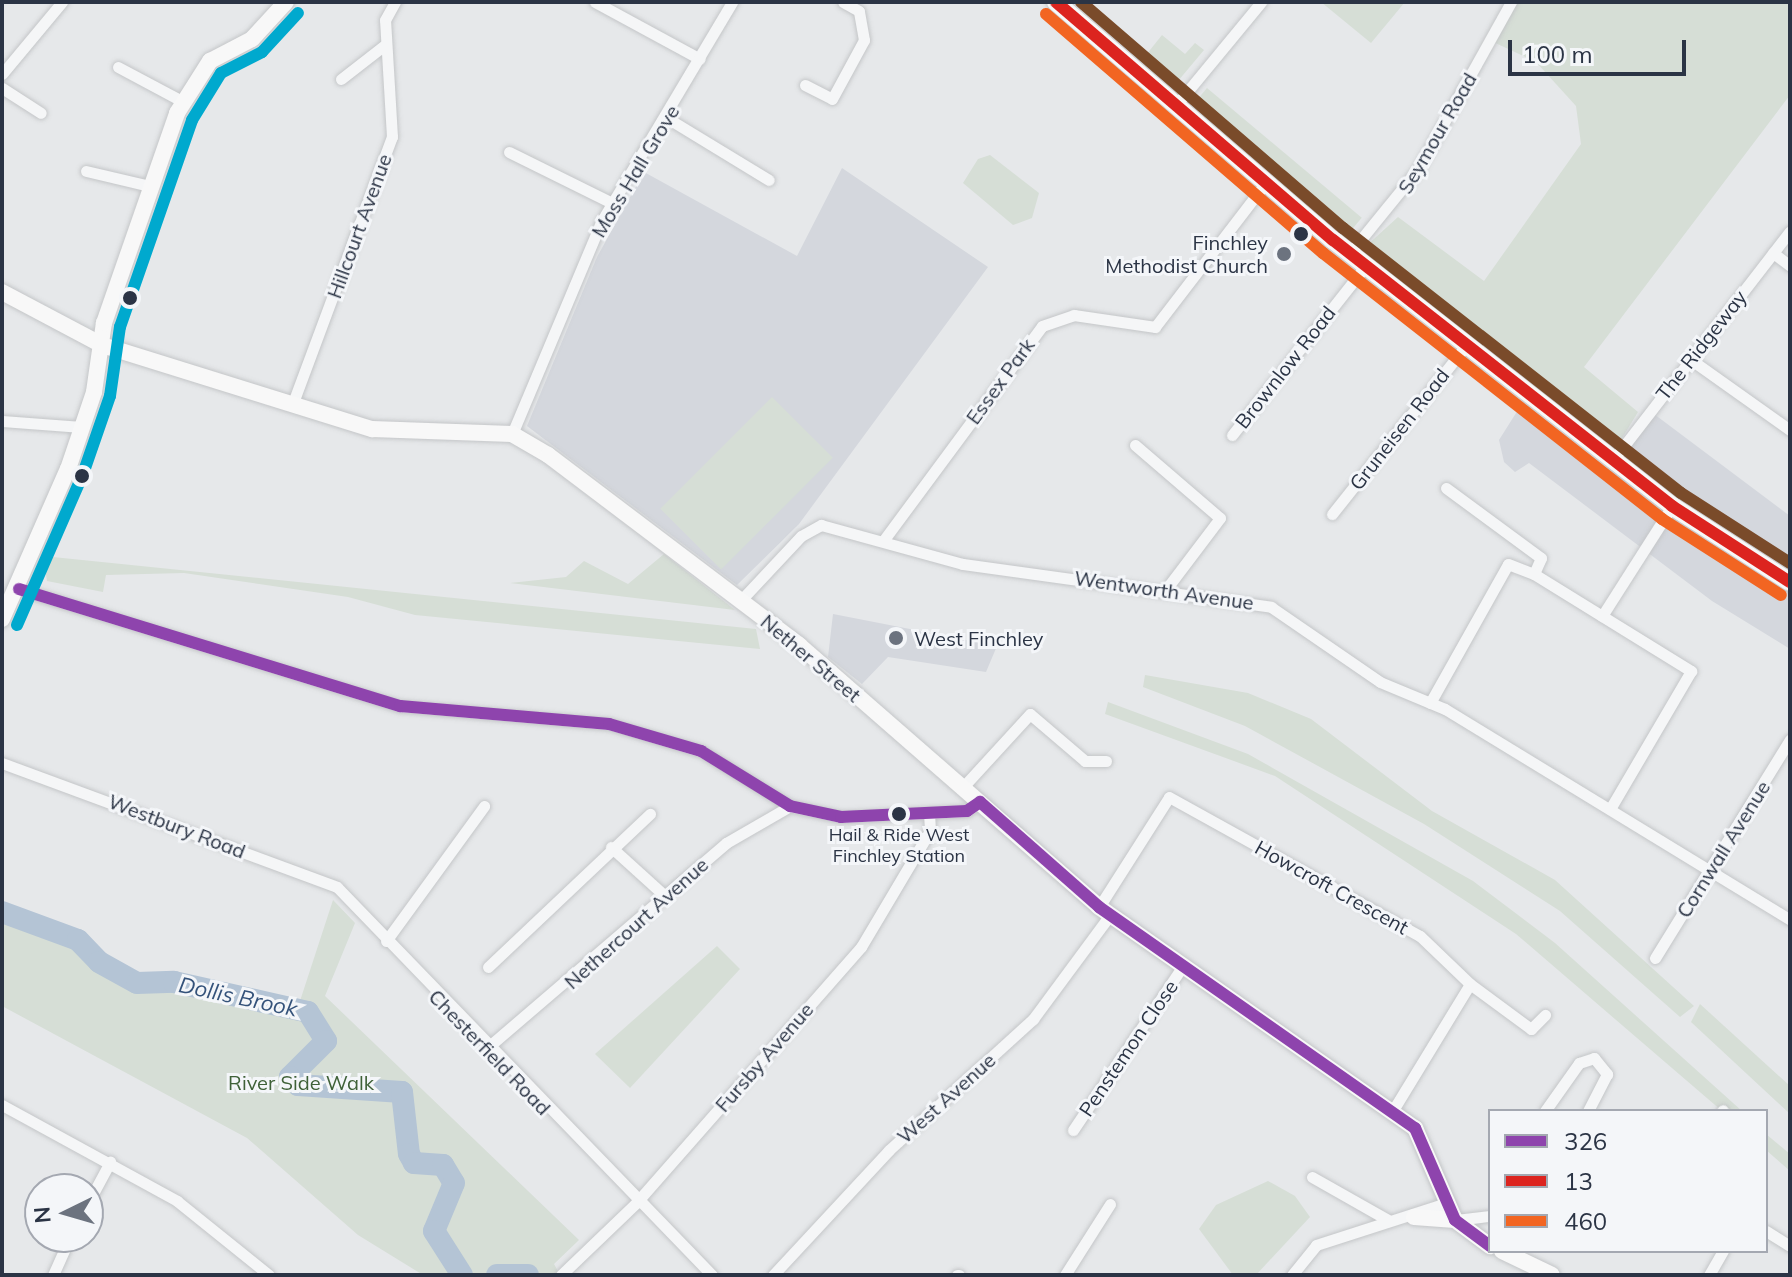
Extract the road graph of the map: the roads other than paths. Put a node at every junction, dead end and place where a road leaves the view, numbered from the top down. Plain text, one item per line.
1 (62, 2) edge
2 (286, 2) edge
3 (395, 2) edge
4 (595, 2) edge
5 (732, 2) edge
6 (843, 2) edge
7 (1056, 2) edge
8 (1261, 2) edge
9 (1511, 2) edge
10 (386, 44) junction
11 (700, 59) junction
12 (118, 67) dead end
13 (2, 74) edge
14 (341, 79) dead end
15 (805, 85) dead end
16 (2, 88) edge
17 (182, 101) junction
18 (1177, 104) junction
19 (41, 113) dead end
20 (667, 118) junction
21 (509, 152) dead end
22 (86, 171) dead end
23 (769, 180) dead end
24 (1268, 180) junction
25 (150, 186) junction
26 (612, 203) junction
27 (1790, 231) edge
28 (1773, 253) junction
29 (1349, 254) junction
30 (1369, 263) junction
31 (1790, 266) edge
32 (2, 292) edge
33 (1467, 344) junction
34 (102, 345) junction
35 (1690, 359) junction
36 (294, 400) junction
37 (2, 421) edge
38 (82, 427) junction
39 (1790, 430) edge
40 (512, 434) junction
41 (1232, 435) dead end
42 (1135, 445) dead end
43 (1613, 460) junction
44 (1446, 488) dead end
45 (1672, 506) junction
46 (1332, 514) dead end
47 (883, 541) junction
48 (1534, 574) junction
49 (1790, 582) edge
50 (1167, 588) junction
51 (19, 589) junction
52 (746, 603) junction
53 (1602, 616) junction
54 (2, 619) edge
55 (1430, 703) junction
56 (1790, 739) edge
57 (1106, 761) dead end
58 (2, 763) edge
59 (963, 787) junction
60 (980, 802) junction
61 (484, 806) dead end
62 (790, 806) junction
63 (1610, 809) junction
64 (929, 813) junction
65 (650, 814) dead end
66 (611, 847) junction
67 (1710, 870) junction
68 (664, 895) junction
69 (347, 898) joint
70 (1105, 911) junction
71 (1790, 920) edge
72 (386, 941) junction
73 (1655, 958) dead end
74 (488, 967) dead end
75 (1182, 967) junction
76 (1470, 984) junction
77 (1545, 1015) dead end
78 (487, 1048) junction
79 (2, 1105) edge
80 (1546, 1109) edge
81 (1589, 1109) edge
82 (1393, 1110) junction
83 (1073, 1130) dead end
84 (110, 1162) junction
85 (104, 1173) edge
86 (1312, 1177) dead end
87 (636, 1203) junction
88 (1446, 1203) junction
89 (1110, 1204) dead end
90 (1488, 1216) edge
91 (1414, 1217) junction
92 (1388, 1220) junction
93 (1455, 1220) junction
94 (1768, 1232) edge
95 (1488, 1245) edge
96 (1790, 1246) edge
97 (63, 1253) edge
98 (1509, 1253) edge
99 (1722, 1253) edge
100 (260, 1272) edge
101 (1544, 1273) edge
102 (1711, 1273) edge
103 (53, 1275) edge
104 (561, 1275) edge
105 (712, 1275) edge
106 (773, 1275) edge
107 (1065, 1275) edge
108 (1292, 1275) edge

1 - 13 street
2 - 17 street
3 - 10 street, Hillcourt Avenue
4 - 11 street
5 - 11 street, Moss Hall Grove
6 - 15 street
7 - 18 main road
8 - 18 street
9 - 29 street, Seymour Road
10 - 14 street
10 - 36 street, Hillcourt Avenue
11 - 20 street, Moss Hall Grove
12 - 17 street
16 - 19 street
17 - 25 street
18 - 24 main road
20 - 23 street
20 - 26 street, Moss Hall Grove
21 - 26 street
22 - 25 street
24 - 29 main road
24 - 47 street, Essex Park
25 - 34 street
26 - 40 street, Moss Hall Grove
27 - 28 street, The Ridgeway
28 - 31 street
28 - 35 street, The Ridgeway
29 - 30 main road
30 - 33 main road
30 - 41 street, Brownlow Road
32 - 34 street
33 - 43 main road
33 - 46 street, Gruneisen Road
34 - 36 street
34 - 38 street
35 - 39 street
35 - 43 street, The Ridgeway
36 - 40 street
37 - 38 street
38 - 51 street
40 - 52 street, Nether Street
42 - 50 street
43 - 45 main road
44 - 48 street
45 - 49 main road
45 - 53 street
47 - 50 street, Wentworth Avenue
47 - 52 street
48 - 53 street
48 - 55 street
50 - 55 street, Wentworth Avenue
51 - 54 street
51 - 62 street
52 - 59 street, Nether Street
53 - 63 street
55 - 63 street, Wentworth Avenue
56 - 67 street, Cornwall Avenue
57 - 59 street
58 - 69 street, Westbury Road
59 - 60 street, Nether Street
60 - 64 street
60 - 70 street, Nether Street
61 - 72 street
62 - 64 street
62 - 68 street, Nethercourt Avenue
63 - 67 street, Wentworth Avenue
64 - 87 street, Fursby Avenue
65 - 66 street
66 - 68 street
66 - 74 street
67 - 71 street, Wentworth Avenue
67 - 73 street, Cornwall Avenue
68 - 78 street, Nethercourt Avenue
69 - 72 street, Chesterfield Road
70 - 75 street, Nether Street
70 - 76 street, Howcroft Crescent
70 - 106 street, West Avenue
72 - 78 street, Chesterfield Road
75 - 82 street, Nether Street
75 - 83 street, Penstemon Close
76 - 77 street
76 - 82 street
78 - 87 street, Chesterfield Road
79 - 84 street
80 - 81 street
82 - 88 street, Nether Street
84 - 85 street
84 - 100 street
86 - 92 street
87 - 104 street, Fursby Avenue
87 - 105 street, Chesterfield Road
88 - 91 street
88 - 93 street, Nether Street
89 - 107 street
90 - 93 street
91 - 92 street
91 - 93 street
92 - 108 street
93 - 95 street, Nether Street
94 - 96 street
97 - 103 street
98 - 101 street
99 - 102 street

